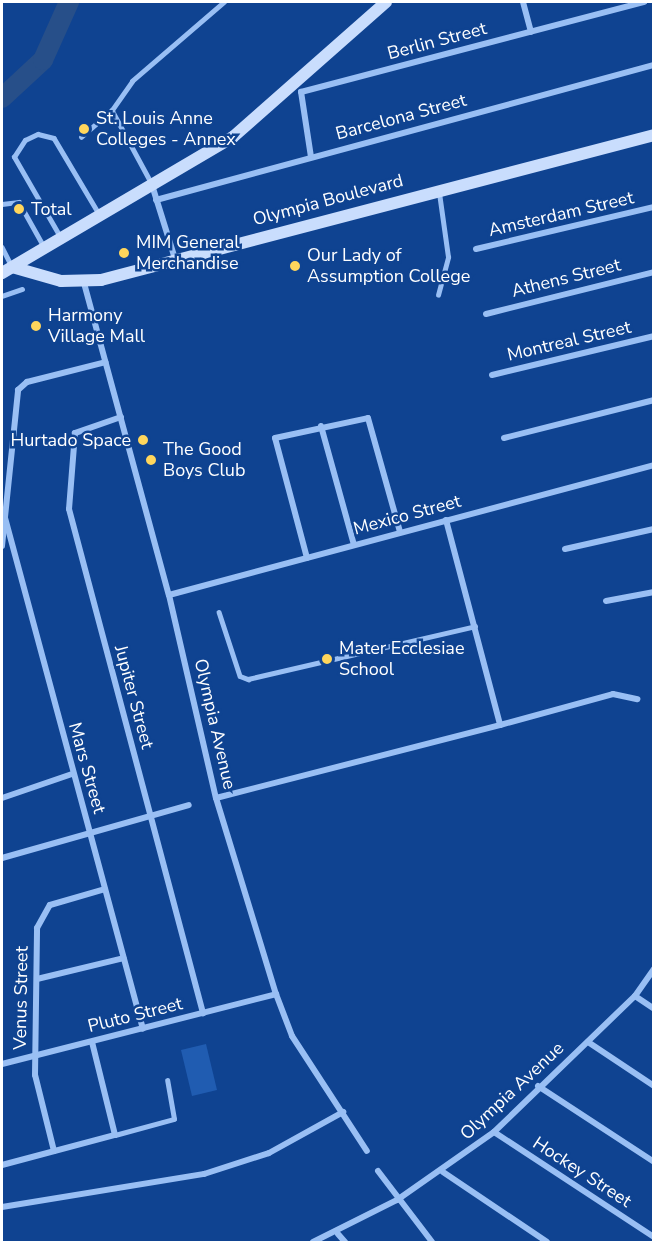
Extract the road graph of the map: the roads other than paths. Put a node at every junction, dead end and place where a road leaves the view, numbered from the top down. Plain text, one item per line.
1 (224, 2) edge
2 (386, 2) edge
3 (523, 2) edge
4 (644, 2) edge
5 (531, 32) junction
6 (654, 65) edge
7 (112, 110) junction
8 (654, 135) edge
9 (81, 137) dead end
10 (311, 157) junction
11 (151, 182) junction
12 (439, 190) junction
13 (156, 200) junction
14 (2, 204) edge
15 (654, 207) edge
16 (98, 212) junction
17 (59, 235) junction
18 (43, 245) junction
19 (2, 247) edge
20 (476, 249) dead end
21 (175, 259) junction
22 (7, 270) edge
23 (654, 272) edge
24 (84, 283) junction
25 (22, 289) dead end
26 (438, 295) dead end
27 (2, 296) edge
28 (486, 314) dead end
29 (654, 336) edge
30 (105, 362) junction
31 (492, 375) dead end
32 (654, 400) edge
33 (121, 417) junction
34 (321, 426) junction
35 (504, 438) dead end
36 (654, 465) edge
37 (4, 514) junction
38 (446, 520) junction
39 (654, 529) edge
40 (400, 532) junction
41 (354, 545) junction
42 (2, 546) edge
43 (565, 549) dead end
44 (307, 558) junction
45 (654, 592) edge
46 (169, 596) junction
47 (606, 601) dead end
48 (219, 612) dead end
49 (476, 626) junction
50 (637, 699) dead end
51 (500, 725) junction
52 (72, 774) junction
53 (2, 798) edge
54 (216, 798) junction
55 (189, 805) dead end
56 (151, 816) junction
57 (91, 833) junction
58 (2, 858) edge
59 (105, 889) junction
60 (124, 958) junction
61 (652, 971) edge
62 (38, 979) junction
63 (276, 994) junction
64 (634, 996) junction
65 (654, 1009) edge
66 (203, 1013) junction
67 (143, 1029) junction
68 (92, 1042) junction
69 (588, 1042) junction
70 (35, 1056) junction
71 (2, 1064) edge
72 (167, 1081) dead end
73 (538, 1086) junction
74 (654, 1086) edge
75 (343, 1112) junction
76 (494, 1132) junction
77 (115, 1135) junction
78 (54, 1151) junction
79 (367, 1151) dead end
80 (654, 1162) edge
81 (2, 1165) edge
82 (378, 1171) dead end
83 (442, 1172) junction
84 (397, 1200) junction
85 (2, 1208) edge
86 (338, 1234) junction
87 (654, 1237) edge
88 (313, 1242) edge
89 (345, 1242) edge
90 (432, 1242) edge
91 (547, 1242) edge

1 - 7 lane
2 - 11 main road
3 - 5 street
4 - 5 street, Berlin Street
5 - 10 street, Berlin Street
6 - 10 street, Barcelona Street
7 - 9 lane
7 - 11 lane
8 - 12 main road, Olympia Boulevard
10 - 13 street, Barcelona Street
11 - 13 street
11 - 16 main road
12 - 21 main road, Olympia Boulevard
12 - 26 lane
13 - 21 street
14 - 18 lane
15 - 20 street, Amsterdam Street
16 - 17 main road
16 - 17 lane
17 - 18 main road
18 - 22 main road
19 - 22 lane
21 - 24 main road, Olympia Boulevard
22 - 24 main road, Olympia Boulevard
23 - 28 street, Athens Street
24 - 30 street, Olympia Avenue
25 - 27 lane
29 - 31 street, Montreal Street
30 - 33 street, Olympia Avenue
30 - 37 street
32 - 35 street
33 - 46 street, Olympia Avenue
33 - 56 street, Jupiter Street
34 - 40 street
34 - 41 street
34 - 44 street
36 - 38 street, Mexico Street
37 - 42 street
37 - 52 street, Mars Street
38 - 40 street, Mexico Street
38 - 49 street
39 - 43 street
40 - 41 street, Mexico Street
41 - 44 street, Mexico Street
44 - 46 street, Mexico Street
45 - 47 street
46 - 54 street, Olympia Avenue
48 - 49 lane
49 - 51 street
50 - 51 street
51 - 54 street
52 - 53 street
52 - 57 street, Mars Street
54 - 63 street, Olympia Avenue
55 - 56 street
56 - 57 street
56 - 66 street, Jupiter Street
57 - 58 street
57 - 59 street, Mars Street
59 - 60 street, Mars Street
59 - 62 street, Venus Street
60 - 62 street
60 - 67 street, Mars Street
61 - 64 street, Olympia Avenue
62 - 70 street, Venus Street
63 - 66 street, Pluto Street
63 - 75 street, Olympia Avenue
64 - 65 street
64 - 69 street, Olympia Avenue
66 - 67 street, Pluto Street
67 - 68 street, Pluto Street
68 - 70 street, Pluto Street
68 - 77 street
69 - 73 street, Olympia Avenue
69 - 74 street
70 - 71 street, Pluto Street
70 - 78 street, Venus Street
72 - 77 lane
73 - 76 street, Olympia Avenue
73 - 80 street
75 - 79 street, Olympia Avenue
75 - 85 street
76 - 83 street, Olympia Avenue
76 - 87 street, Hockey Street
77 - 78 street
78 - 81 street
82 - 84 street
83 - 84 street, Olympia Avenue
83 - 91 street
84 - 86 street, Olympia Avenue
84 - 90 street
86 - 88 street, Olympia Avenue
86 - 89 street

